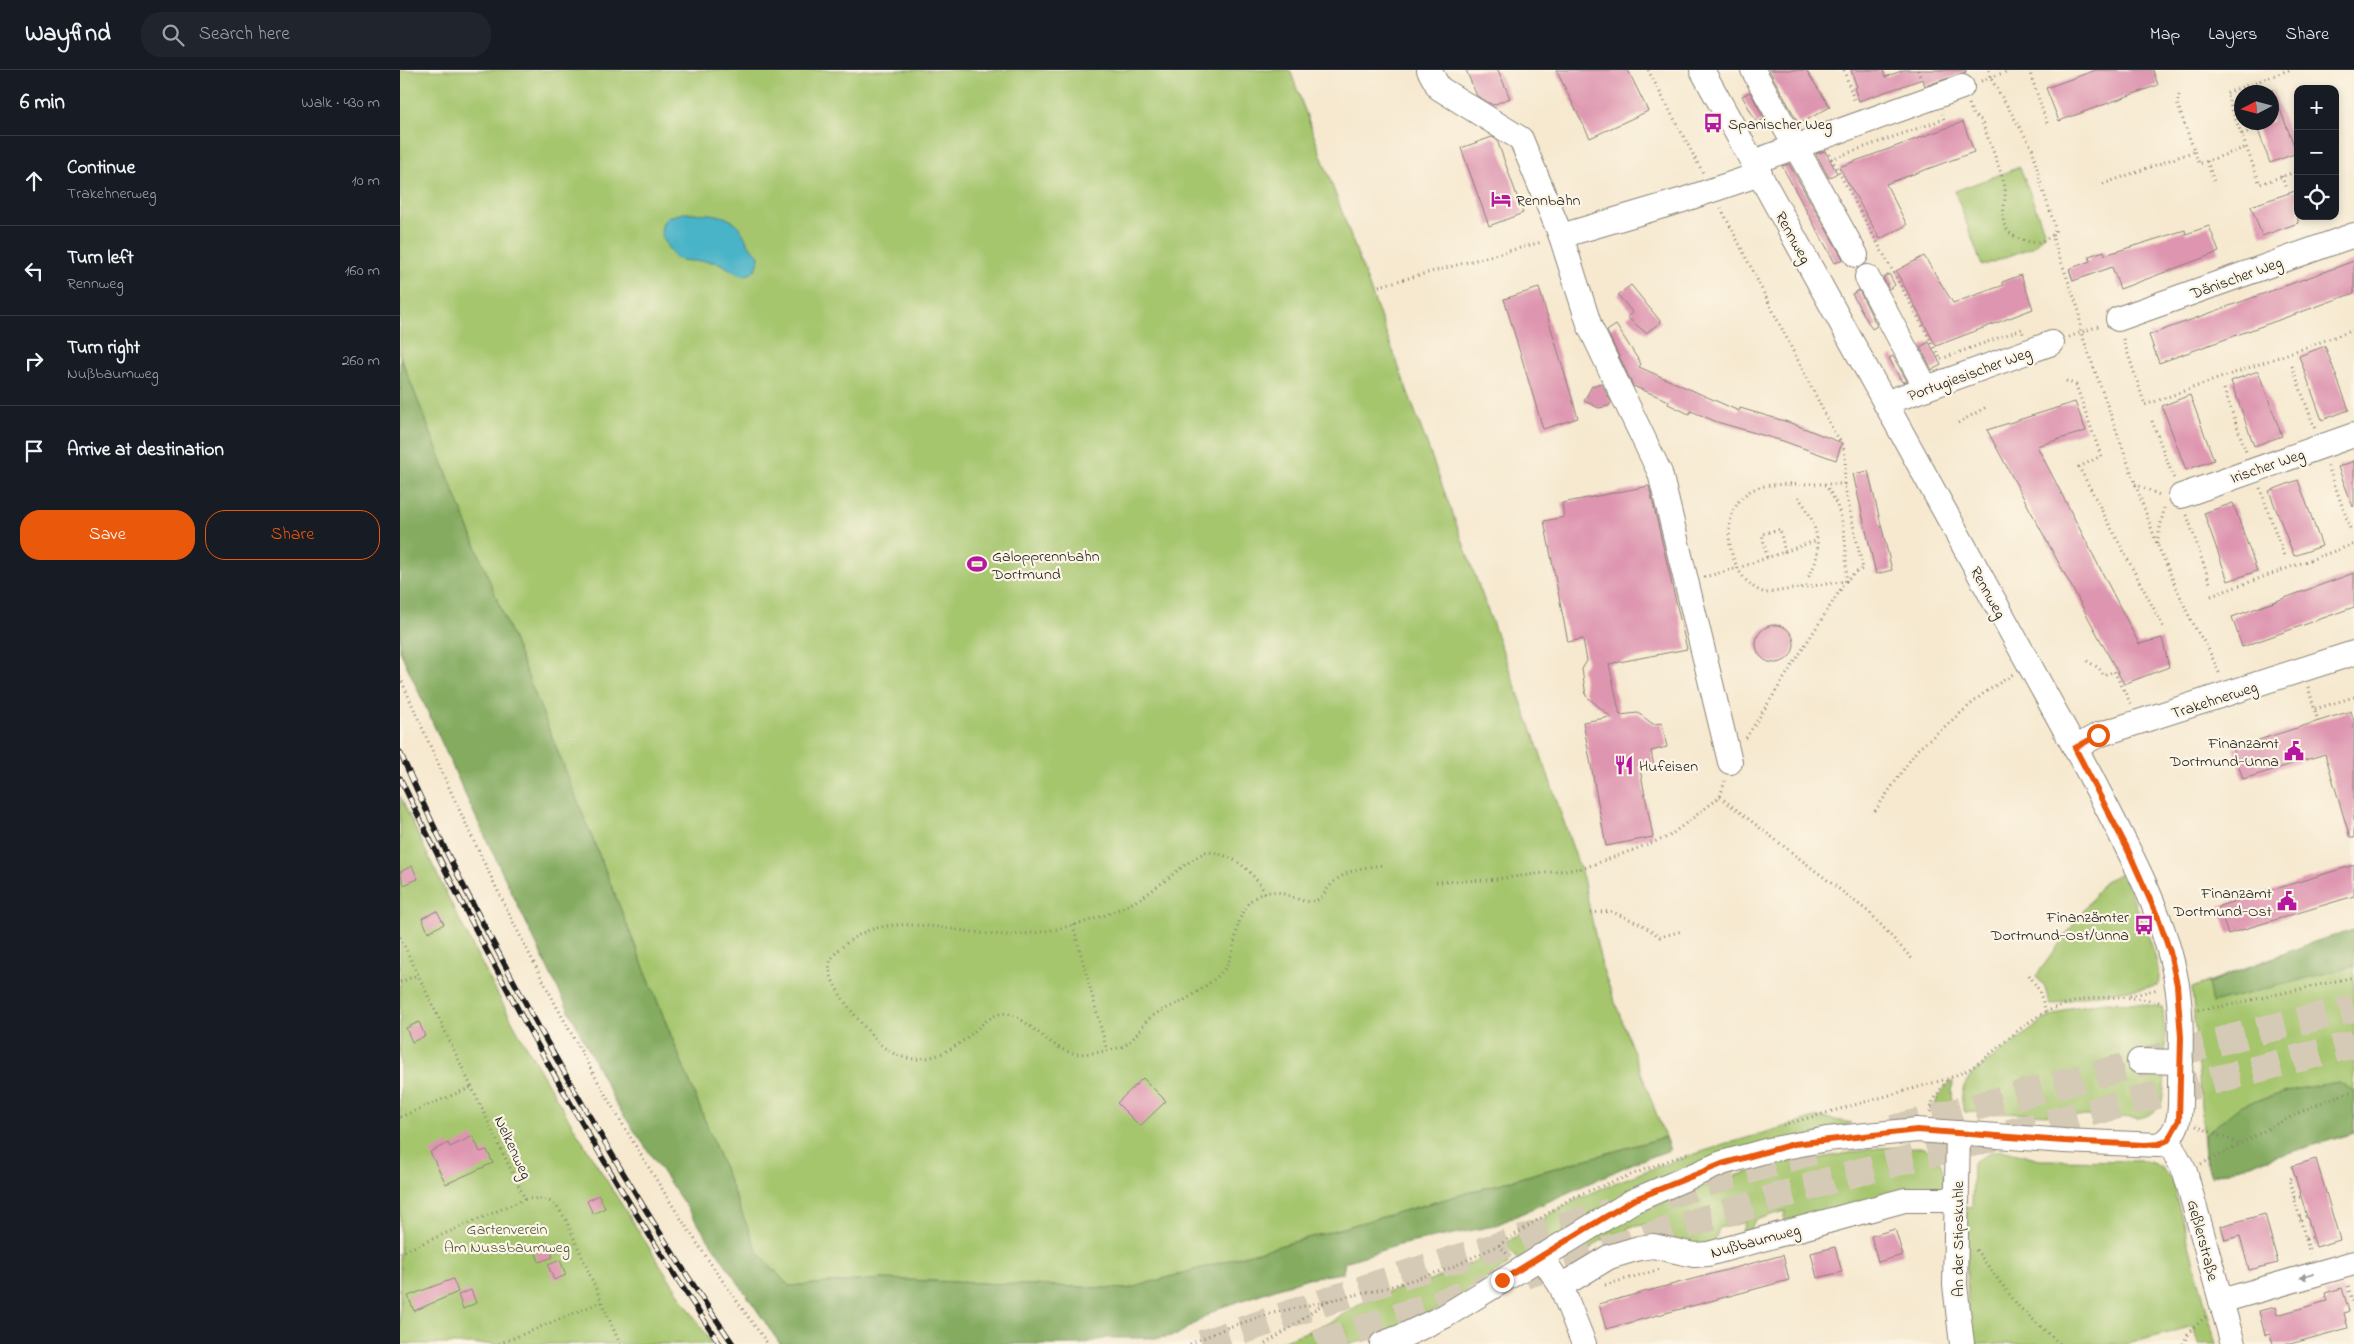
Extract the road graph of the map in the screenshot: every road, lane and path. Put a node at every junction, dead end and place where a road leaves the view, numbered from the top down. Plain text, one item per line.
1 (1429, 70) edge
2 (1648, 70) edge
3 (1702, 70) edge
4 (1753, 70) edge
5 (1844, 70) edge
6 (1989, 70) edge
7 (2011, 70) edge
8 (2029, 70) edge
9 (2289, 70) edge
10 (1990, 77) junction
11 (1962, 87) junction
12 (2179, 95) dead end
13 (1862, 123) junction
14 (2048, 126) dead end
15 (2254, 130) dead end
16 (2242, 134) junction
17 (1820, 138) junction
18 (1796, 147) junction
19 (2246, 147) junction
20 (2195, 151) junction
21 (2207, 161) junction
22 (1756, 168) junction
23 (2294, 172) edge
24 (2282, 176) junction
25 (2103, 184) dead end
26 (2215, 184) dead end
27 (2286, 189) dead end
28 (1712, 190) junction
29 (2354, 235) edge
30 (1561, 236) junction
31 (2052, 236) junction
32 (1856, 255) dead end
33 (1866, 277) dead end
34 (1379, 286) dead end
35 (2118, 319) joint
36 (2354, 330) edge
37 (2052, 343) dead end
38 (1940, 358) dead end
39 (2066, 381) dead end
40 (1926, 388) junction
41 (1885, 403) junction
42 (1988, 406) dead end
43 (1958, 423) dead end
44 (2354, 435) edge
45 (1824, 484) junction
46 (1844, 484) junction
47 (2135, 484) junction
48 (1798, 497) dead end
49 (2175, 497) junction
50 (1818, 540) junction
51 (2157, 544) junction
52 (2354, 544) edge
53 (1785, 553) junction
54 (1767, 557) junction
55 (1738, 568) junction
56 (1807, 579) dead end
57 (1846, 581) junction
58 (1687, 582) junction
59 (2211, 596) dead end
60 (2165, 630) dead end
61 (2354, 653) edge
62 (2087, 661) dead end
63 (2018, 671) dead end
64 (400, 677) edge
65 (2229, 694) junction
66 (2128, 697) dead end
67 (2354, 697) edge
68 (2318, 721) dead end
69 (2075, 748) junction
70 (1730, 762) junction
71 (1720, 797) junction
72 (1875, 811) dead end
73 (1385, 865) dead end
74 (1436, 882) dead end
75 (1265, 893) junction
76 (1591, 912) dead end
77 (1073, 925) junction
78 (1682, 931) dead end
79 (400, 937) edge
80 (1914, 961) dead end
81 (418, 975) junction
82 (2029, 975) dead end
83 (400, 982) edge
84 (2164, 988) dead end
85 (2127, 996) dead end
86 (2046, 1012) dead end
87 (1107, 1050) junction
88 (2140, 1061) dead end
89 (2181, 1062) junction
90 (1947, 1079) dead end
91 (472, 1087) junction
92 (2354, 1091) edge
93 (1929, 1115) dead end
94 (400, 1116) edge
95 (2179, 1120) junction
96 (1958, 1133) junction
97 (2168, 1140) junction
98 (2240, 1144) junction
99 (2185, 1172) junction
100 (2296, 1177) dead end
101 (2301, 1197) dead end
102 (2294, 1198) junction
103 (525, 1199) junction
104 (1957, 1200) junction
105 (2307, 1216) dead end
106 (2300, 1218) junction
107 (1956, 1227) junction
108 (2313, 1238) dead end
109 (2306, 1239) junction
110 (400, 1253) edge
111 (1541, 1256) junction
112 (1669, 1267) dead end
113 (2350, 1270) edge
114 (2315, 1274) junction
115 (1561, 1286) junction
116 (1603, 1286) dead end
117 (1328, 1300) dead end
118 (2221, 1301) junction
119 (602, 1302) junction
120 (2354, 1307) edge
121 (499, 1344) edge
122 (620, 1344) edge
123 (768, 1344) edge
124 (1265, 1344) edge
125 (1382, 1344) edge
126 (1584, 1344) edge
127 (1962, 1344) edge
128 (2060, 1344) edge
129 (2183, 1344) edge
130 (2232, 1344) edge

1 - 30 street
2 - 28 path
3 - 22 street, Rennweg
4 - 18 street
5 - 13 path
6 - 10 path
7 - 10 path
8 - 14 path
9 - 16 path
10 - 11 path
10 - 31 path
11 - 13 street
11 - 31 path
12 - 20 path
13 - 17 street
15 - 16 path
16 - 19 path
17 - 18 street
17 - 38 path
18 - 22 street
18 - 32 street
19 - 21 path
19 - 24 path
20 - 21 path
20 - 25 path
21 - 26 path
22 - 28 street
22 - 41 street, Rennweg
23 - 24 path
24 - 27 path
28 - 30 street
28 - 46 path
29 - 35 street, Dänischer Weg
30 - 34 path
30 - 58 street
31 - 47 path
33 - 40 street
35 - 36 path
37 - 40 street, Portugiesischer Weg
39 - 60 path
40 - 41 street, Portugiesischer Weg
41 - 69 street, Rennweg
42 - 43 path
44 - 49 street, Irischer Weg
45 - 46 path
45 - 55 path
45 - 57 path
46 - 57 path
47 - 49 path
47 - 51 path
48 - 50 path
49 - 51 path
50 - 53 path
50 - 56 path
51 - 65 path
52 - 59 path
53 - 54 path
53 - 54 path
54 - 55 path
55 - 57 path
55 - 58 path
57 - 70 path
58 - 70 street
61 - 65 street, Trakehnerweg
62 - 66 path
63 - 72 path
64 - 123 path
65 - 69 street, Trakehnerweg
67 - 68 path
69 - 89 street, Rennweg
70 - 71 path
71 - 74 path
71 - 80 path
73 - 75 path
75 - 77 path
75 - 87 path
76 - 78 path
77 - 87 path
77 - 87 path
79 - 81 path, Nelkenweg
81 - 83 path
81 - 91 path, Nelkenweg
82 - 86 path
84 - 85 path
88 - 89 street
89 - 95 street, Rennweg
90 - 93 path
91 - 94 path
91 - 103 path, Nelkenweg
92 - 98 path
95 - 97 street, Rennweg
95 - 98 path
96 - 97 street
96 - 104 street, An der Stipskuhle
96 - 111 street
97 - 99 street, Geßlerstraße
98 - 99 path
99 - 118 street, Geßlerstraße
100 - 102 path
101 - 102 path
102 - 106 path
103 - 110 path
103 - 119 path, Nelkenweg
104 - 107 street, An der Stipskuhle
104 - 115 street, Nußbaumweg
105 - 106 path
106 - 109 path
107 - 127 street, An der Stipskuhle
107 - 128 path
108 - 109 path
109 - 114 path
111 - 115 street
111 - 125 street
112 - 116 path
113 - 114 street
113 - 120 path
114 -> 118 street
115 - 126 street
117 - 124 path
118 - 129 path
118 - 130 street, Geßlerstraße
119 - 121 path
119 - 122 path, Nelkenweg

